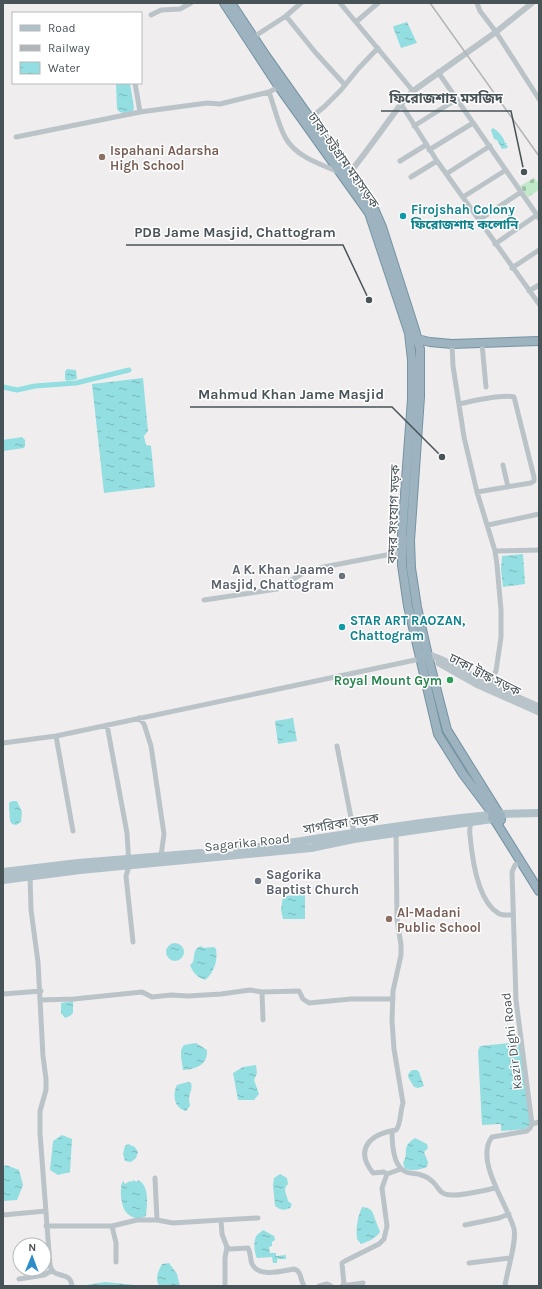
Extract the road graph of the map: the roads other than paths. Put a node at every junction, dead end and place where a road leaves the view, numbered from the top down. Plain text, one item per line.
1 (191, 3) edge
2 (224, 3) edge
3 (231, 3) edge
4 (301, 3) edge
5 (340, 3) edge
6 (378, 3) edge
7 (477, 3) edge
8 (532, 3) edge
9 (151, 15) dead end
10 (286, 16) junction
11 (356, 22) junction
12 (496, 32) junction
13 (251, 39) junction
14 (378, 48) junction
15 (438, 72) junction
16 (135, 84) edge
17 (345, 85) junction
18 (280, 87) junction
19 (413, 91) junction
20 (269, 92) junction
21 (457, 99) junction
22 (539, 99) edge
23 (401, 104) junction
24 (140, 112) junction
25 (310, 118) junction
26 (473, 122) junction
27 (414, 126) junction
28 (16, 136) dead end
29 (490, 146) junction
30 (428, 147) junction
31 (400, 161) dead end
32 (437, 162) junction
33 (506, 170) junction
34 (343, 174) junction
35 (446, 174) junction
36 (411, 177) dead end
37 (521, 192) junction
38 (463, 197) junction
39 (538, 216) edge
40 (479, 220) junction
41 (495, 244) junction
42 (539, 250) edge
43 (512, 268) junction
44 (539, 284) edge
45 (529, 291) junction
46 (539, 304) edge
47 (414, 339) junction
48 (539, 341) edge
49 (452, 344) junction
50 (482, 344) junction
51 (486, 387) dead end
52 (460, 404) junction
53 (503, 464) dead end
54 (508, 487) junction
55 (477, 492) junction
56 (539, 514) edge
57 (488, 525) junction
58 (539, 550) edge
59 (495, 551) junction
60 (402, 552) junction
61 (204, 600) dead end
62 (424, 657) junction
63 (489, 684) junction
64 (539, 707) edge
65 (539, 712) edge
66 (140, 718) junction
67 (107, 725) junction
68 (56, 736) junction
69 (3, 743) edge
70 (337, 746) dead end
71 (539, 813) edge
72 (497, 817) junction
73 (539, 818) edge
74 (470, 820) junction
75 (396, 830) junction
76 (73, 831) dead end
77 (354, 833) junction
78 (311, 844) junction
79 (161, 856) junction
80 (521, 861) junction
81 (129, 863) junction
82 (3, 872) edge
83 (30, 872) junction
84 (3, 880) edge
85 (539, 882) edge
86 (539, 891) edge
87 (513, 915) junction
88 (133, 942) dead end
89 (41, 991) junction
90 (262, 992) junction
91 (3, 994) edge
92 (393, 999) junction
93 (41, 1000) junction
94 (263, 1020) dead end
95 (539, 1122) edge
96 (532, 1124) junction
97 (392, 1131) junction
98 (400, 1169) junction
99 (387, 1174) junction
100 (155, 1178) dead end
101 (496, 1188) junction
102 (46, 1211) junction
103 (3, 1214) edge
104 (509, 1214) junction
105 (258, 1218) dead end
106 (157, 1220) junction
107 (221, 1220) junction
108 (465, 1225) dead end
109 (46, 1226) junction
110 (112, 1226) junction
111 (47, 1237) edge
112 (227, 1247) junction
113 (510, 1258) junction
114 (116, 1262) dead end
115 (469, 1263) dead end
116 (52, 1272) edge
117 (32, 1277) edge
118 (19, 1279) dead end
119 (362, 1283) dead end
120 (72, 1286) edge
121 (224, 1286) edge
122 (304, 1286) edge
123 (318, 1286) edge
124 (332, 1286) edge
125 (343, 1286) edge
126 (505, 1286) edge

1 - 9 street
2 - 13 highway, ঢাকা-চট্টগ্রাম মহাসড়ক
3 - 13 highway, ঢাকা-চট্টগ্রাম মহাসড়ক
4 - 10 street
5 - 11 street
6 - 11 street
7 - 12 street
8 - 12 street
10 - 13 street
10 - 17 street
11 - 14 street
12 - 15 street
12 - 22 street
13 - 18 highway, ঢাকা-চট্টগ্রাম মহাসড়ক
13 - 25 highway, ঢাকা-চট্টগ্রাম মহাসড়ক
14 - 17 street
14 - 19 street
15 - 19 street
15 - 21 street
16 - 24 street
17 - 25 street
18 - 20 street
18 - 34 highway, ঢাকা-চট্টগ্রাম মহাসড়ক
19 - 23 street
20 - 24 street
20 - 34 street
21 - 26 street
21 - 27 street
23 - 27 street
23 - 34 street
24 - 28 street
25 - 34 highway, ঢাকা-চট্টগ্রাম মহাসড়ক
26 - 29 street
26 - 30 street
27 - 30 street
29 - 33 street
29 - 35 street
30 - 31 street
30 - 32 street
32 - 35 street
32 - 36 street
33 - 37 street
33 - 38 street
34 - 47 highway, ঢাকা-চট্টগ্রাম মহাসড়ক
35 - 38 street
37 - 39 street
37 - 40 street
38 - 40 street
39 - 41 street
40 - 41 street
41 - 43 street
42 - 43 street
43 - 45 street
44 - 45 street
45 - 46 street
47 - 49 highway
47 - 60 highway, বন্দর সংযোগ সড়ক
47 - 62 highway, বন্দর সংযোগ সড়ক
48 - 50 highway
49 - 50 highway
49 - 52 street
50 - 51 street
52 - 54 street
52 - 55 street
53 - 54 street
54 - 55 street
55 - 57 street
56 - 57 street
57 - 59 street
58 - 59 street
59 - 63 street
60 - 61 street
60 - 62 highway, বন্দর সংযোগ সড়ক
62 - 63 main road, ঢাকা ট্রাঙ্ক সড়ক
62 - 65 main road, ঢাকা ট্রাঙ্ক সড়ক
62 - 66 street
62 - 72 highway, বন্দর সংযোগ সড়ক
63 - 64 main road, ঢাকা ট্রাঙ্ক সড়ক
66 - 67 street
66 - 79 street
67 - 68 street
67 - 81 street
68 - 69 street
68 - 76 street
70 - 77 street
71 - 72 main road, সাগরিকা সড়ক
72 - 73 main road, সাগরিকা সড়ক
72 - 74 main road, সাগরিকা সড়ক
72 - 80 highway, বন্দর সংযোগ সড়ক
72 - 85 highway, বন্দর সংযোগ সড়ক
74 - 75 main road, সাগরিকা সড়ক
74 - 87 street
75 - 77 main road, সাগরিকা সড়ক
75 - 78 main road, Sagarika Road
75 - 92 street
77 - 78 main road, সাগরিকা সড়ক
78 - 79 main road, সাগরিকা সড়ক
78 - 81 main road, Sagarika Road
79 - 81 main road, সাগরিকা সড়ক
80 - 86 highway, বন্দর সংযোগ সড়ক
80 - 87 street, Kazir Dighi Road
81 - 83 main road, সাগরিকা সড়ক
81 - 88 street
82 - 83 main road, সাগরিকা সড়ক
83 - 84 main road
83 - 89 street
87 - 96 street, Kazir Dighi Road
89 - 91 street
89 - 93 street
90 - 92 street
90 - 93 street
90 - 94 street
92 - 97 street
93 - 102 street
95 - 96 street
96 - 101 street
97 - 98 street
97 - 99 street
98 - 99 street
98 - 101 street
99 - 125 street
100 - 106 street
101 - 104 street
102 - 103 street
102 - 109 street
104 - 108 street
104 - 113 street
105 - 107 street
106 - 107 street
106 - 110 street
107 - 112 street
109 - 110 street
109 - 111 street
110 - 114 street
112 - 121 street
112 - 122 street
113 - 115 street
113 - 126 street
116 - 120 street
117 - 118 street
119 - 125 street
123 - 124 street

